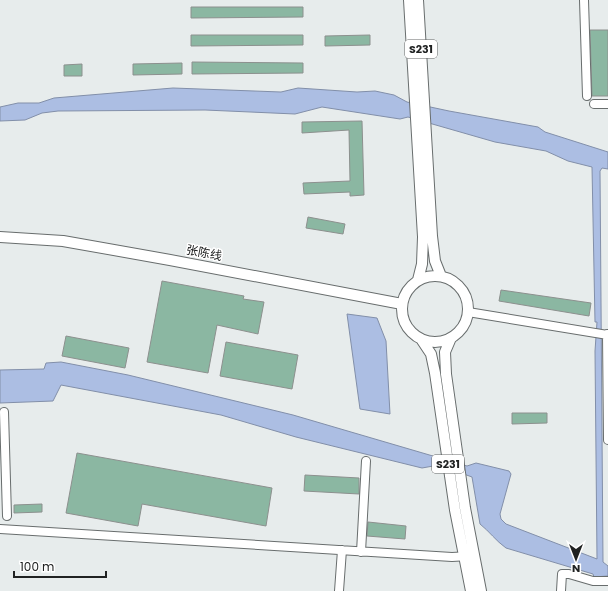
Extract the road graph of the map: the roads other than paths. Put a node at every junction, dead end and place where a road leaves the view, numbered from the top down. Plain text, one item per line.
1 (409, 0) edge
2 (418, 0) edge
3 (584, 0) edge
4 (587, 96) dead end
5 (419, 97) junction
6 (594, 104) dead end
7 (608, 104) edge
8 (421, 127) junction
9 (0, 237) edge
10 (441, 276) junction
11 (418, 280) junction
12 (402, 304) junction
13 (468, 312) junction
14 (607, 334) edge
15 (451, 338) junction
16 (421, 339) junction
17 (5, 412) edge
18 (608, 440) edge
19 (366, 461) dead end
20 (7, 516) dead end
21 (0, 529) edge
22 (342, 550) junction
23 (361, 552) junction
24 (469, 556) junction
25 (608, 581) edge
26 (339, 591) edge
27 (470, 591) edge
28 (481, 591) edge
29 (561, 591) edge

1 - 5 main road, S231
2 - 5 main road, S231
3 - 4 street
5 - 8 main road, S231
6 - 7 street
8 - 10 main road, S231
8 - 11 main road, S231
9 - 12 main road, 张陈线
10 - 11 main road
10 - 13 main road
11 - 12 main road
12 - 16 main road
13 - 14 street
13 - 15 main road
14 - 18 street
15 - 16 main road
15 - 24 main road, S231
16 - 24 main road, S231
17 - 20 street
19 - 23 street
21 - 22 street
22 - 23 street
22 - 26 street
23 - 24 street
24 - 27 main road, S231
24 - 28 main road, S231
25 - 29 street

